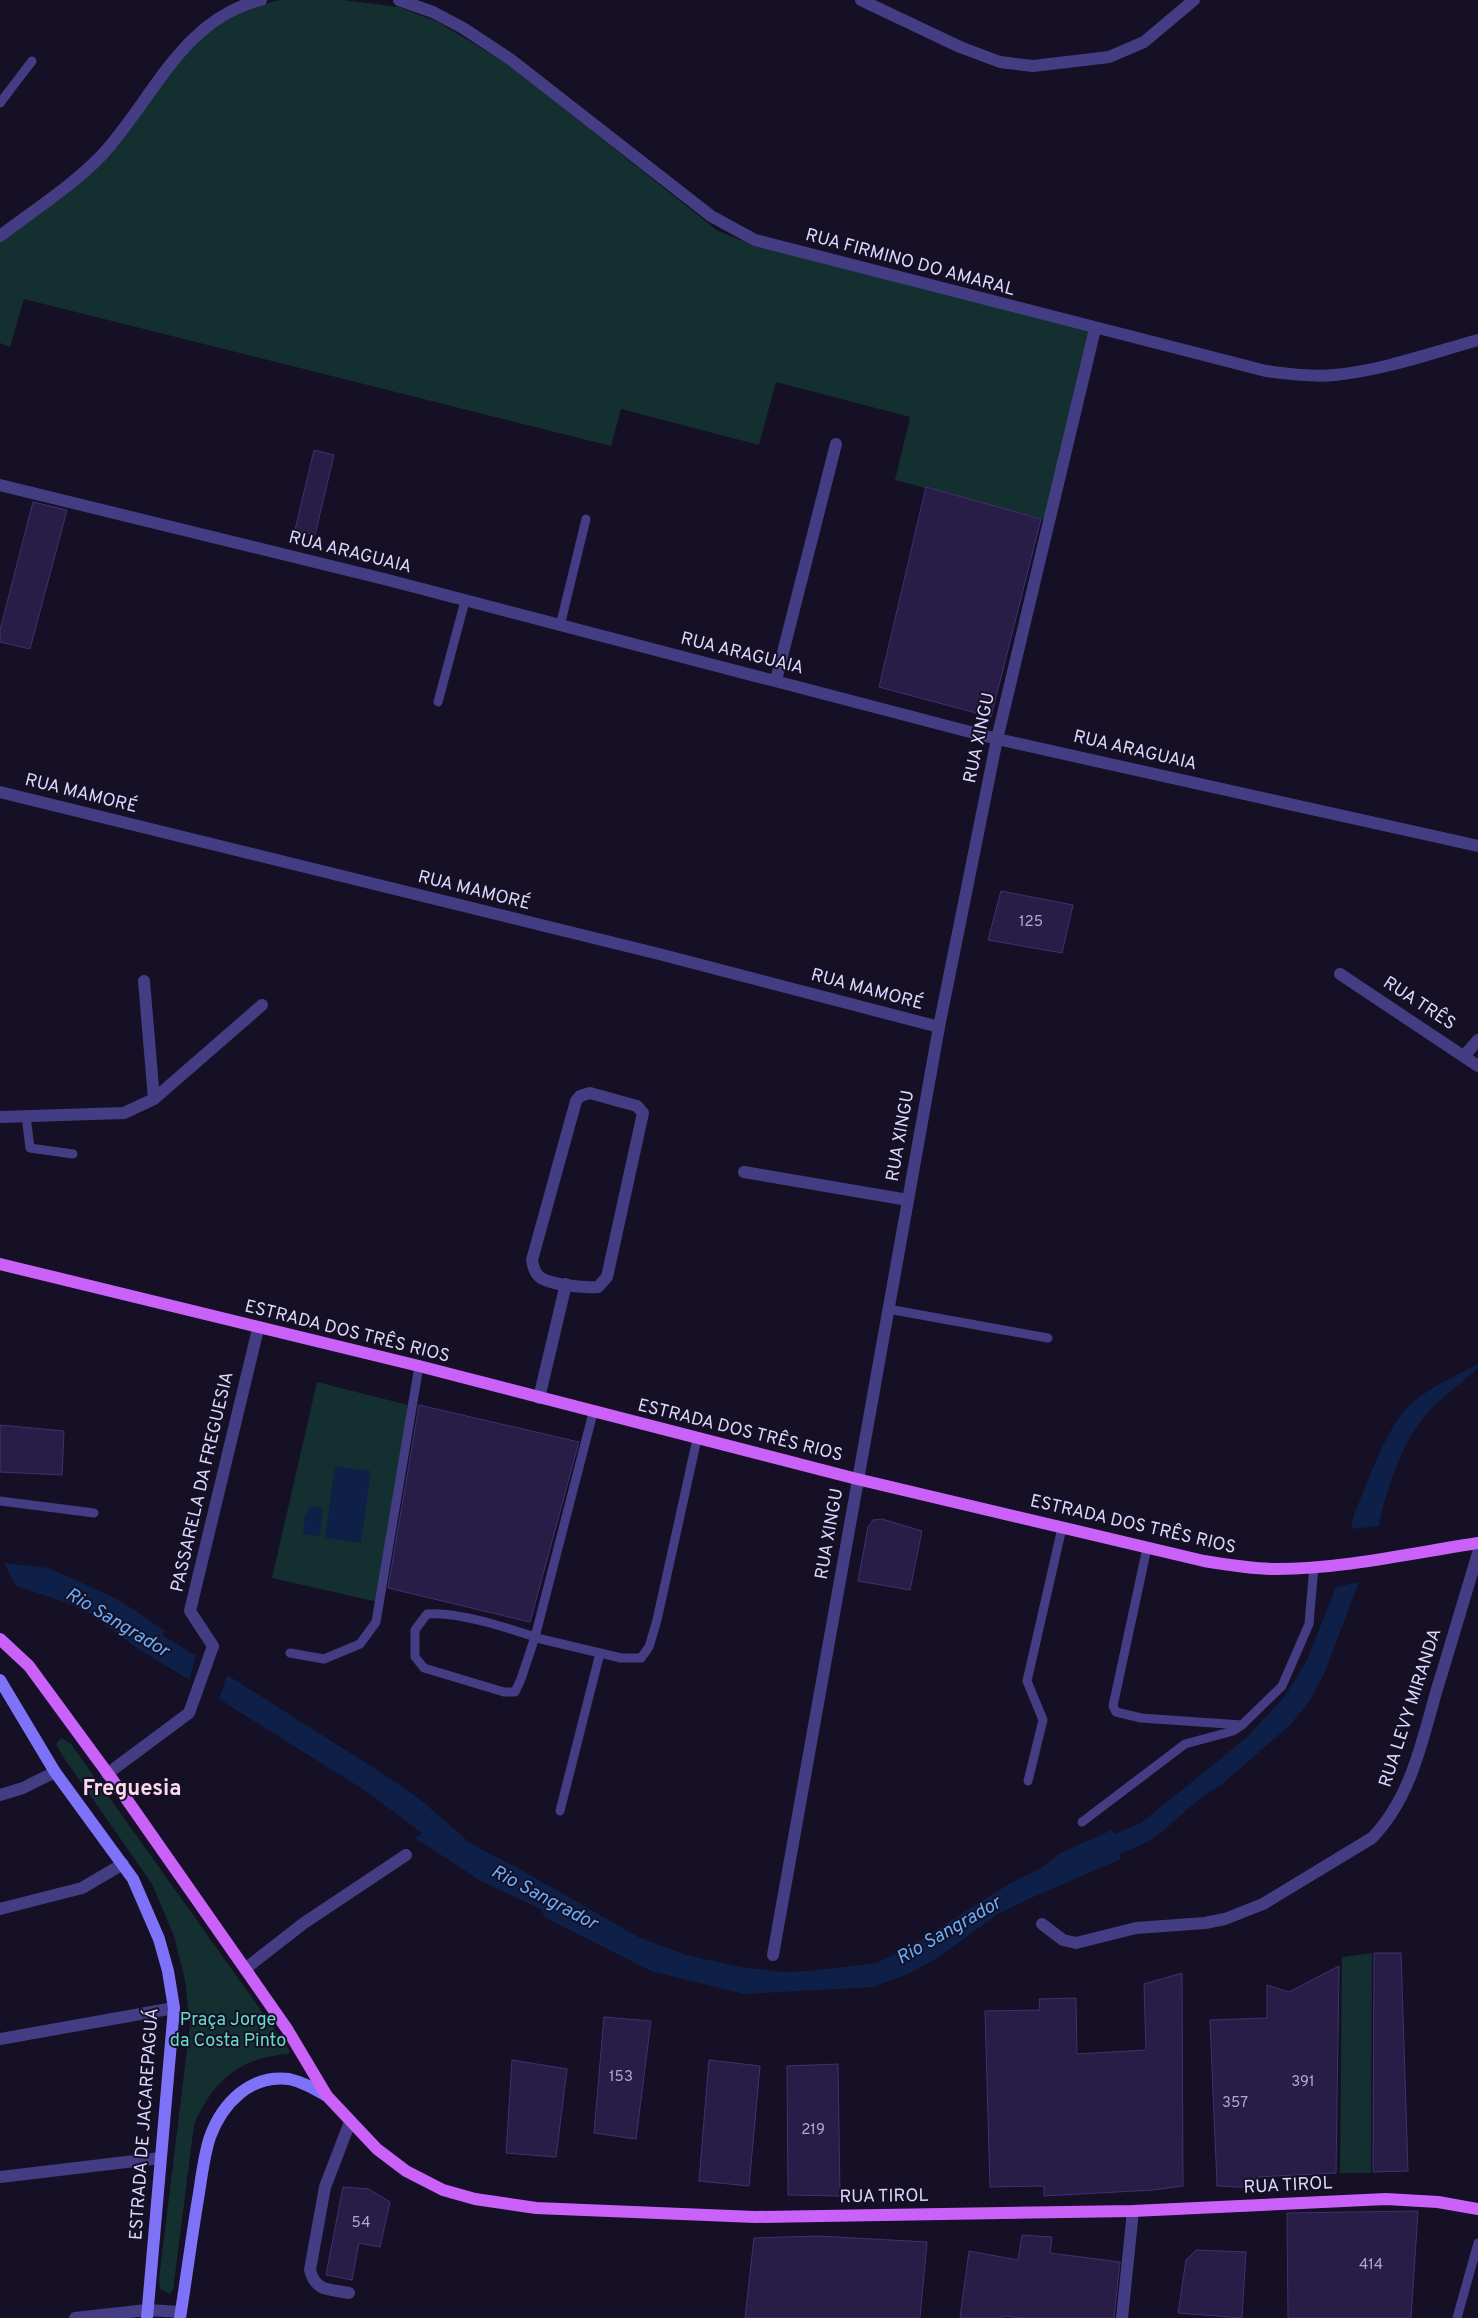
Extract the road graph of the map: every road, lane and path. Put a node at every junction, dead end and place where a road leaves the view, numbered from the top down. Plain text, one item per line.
1 (261, 0) edge
2 (399, 0) edge
3 (860, 0) edge
4 (1194, 0) edge
5 (32, 61) dead end
6 (0, 103) edge
7 (0, 236) edge
8 (1095, 329) junction
9 (1478, 340) edge
10 (836, 444) dead end
11 (0, 485) edge
12 (586, 519) dead end
13 (465, 600) junction
14 (560, 626) junction
15 (776, 680) junction
16 (438, 702) dead end
17 (996, 739) junction
18 (0, 792) edge
19 (1478, 846) edge
20 (1340, 974) dead end
21 (144, 981) dead end
22 (262, 1005) dead end
23 (939, 1027) junction
24 (1478, 1040) edge
25 (1465, 1055) junction
26 (1478, 1066) edge
27 (154, 1099) junction
28 (26, 1116) junction
29 (0, 1117) edge
30 (73, 1154) dead end
31 (744, 1172) dead end
32 (908, 1200) junction
33 (0, 1264) edge
34 (566, 1284) junction
35 (888, 1310) junction
36 (258, 1329) junction
37 (1048, 1338) dead end
38 (419, 1366) junction
39 (539, 1398) junction
40 (593, 1412) junction
41 (697, 1439) junction
42 (857, 1479) junction
43 (0, 1501) edge
44 (94, 1513) dead end
45 (1062, 1528) junction
46 (1478, 1543) edge
47 (1147, 1548) junction
48 (1478, 1554) edge
49 (1314, 1566) junction
50 (535, 1637) junction
51 (0, 1639) edge
52 (290, 1653) dead end
53 (600, 1653) junction
54 (0, 1680) edge
55 (1242, 1725) junction
56 (55, 1772) junction
57 (107, 1774) junction
58 (1028, 1781) dead end
59 (0, 1795) edge
60 (560, 1811) dead end
61 (1082, 1822) dead end
62 (406, 1854) dead end
63 (123, 1864) junction
64 (0, 1909) edge
65 (1042, 1924) dead end
66 (773, 1955) dead end
67 (245, 1970) junction
68 (174, 2008) junction
69 (0, 2038) edge
70 (327, 2096) junction
71 (350, 2122) junction
72 (160, 2158) junction
73 (0, 2177) edge
74 (1478, 2209) edge
75 (1133, 2211) junction
76 (1478, 2243) edge
77 (349, 2293) dead end
78 (147, 2314) edge
79 (180, 2315) edge
80 (75, 2318) edge
81 (1122, 2318) edge
82 (1457, 2318) edge

1 - 7 street
2 - 8 street, RUA FIRMINO DO AMARAL
3 - 4 street
5 - 6 lane
8 - 9 street, RUA FIRMINO DO AMARAL
8 - 17 street, RUA XINGU
10 - 15 street
11 - 13 street, RUA ARAGUAIA
12 - 14 lane
13 - 14 street, RUA ARAGUAIA
13 - 16 lane
14 - 15 street, RUA ARAGUAIA
15 - 17 street, RUA ARAGUAIA
17 - 19 street, RUA ARAGUAIA
17 - 23 street, RUA XINGU
18 - 23 street, RUA MAMORÉ
20 - 25 street, RUA TRÊS
21 - 27 street
22 - 27 street
23 - 32 street, RUA XINGU
24 - 25 street
25 - 26 street, RUA TRÊS
27 - 28 street
28 - 29 street
28 - 30 lane
31 - 32 street
32 - 35 street, RUA XINGU
33 - 36 main road, ESTRADA DOS TRÊS RIOS
34 - 34 street
34 - 39 street
35 - 37 lane
35 - 42 street, RUA XINGU
36 - 38 main road, ESTRADA DOS TRÊS RIOS
36 - 57 street, PASSARELA DA FREGUESIA
38 - 39 main road, ESTRADA DOS TRÊS RIOS
38 - 52 lane
39 - 40 main road, ESTRADA DOS TRÊS RIOS
40 - 41 main road, ESTRADA DOS TRÊS RIOS
40 - 50 lane
41 - 42 main road, ESTRADA DOS TRÊS RIOS
41 - 53 lane
42 - 45 main road, ESTRADA DOS TRÊS RIOS
42 - 66 street, RUA XINGU
43 - 44 lane
45 - 47 main road, ESTRADA DOS TRÊS RIOS
45 - 58 lane
46 - 49 main road, ESTRADA DOS TRÊS RIOS
47 - 49 main road, ESTRADA DOS TRÊS RIOS
47 - 55 lane
48 - 65 street, RUA LEVY MIRANDA
49 - 55 lane
50 - 50 lane
50 - 53 lane
51 - 57 main road
53 - 60 lane
54 - 56 main road, ESTRADA DE JACAREPAGUÁ
55 - 61 lane
56 - 59 street
56 - 63 main road, ESTRADA DE JACAREPAGUÁ
57 - 67 main road
62 - 67 street
63 - 64 street
63 - 68 main road, ESTRADA DE JACAREPAGUÁ
67 - 70 main road
68 - 69 street
68 - 72 main road, ESTRADA DE JACAREPAGUÁ
70 - 71 main road, RUA TIROL
70 - 79 main road
71 - 75 main road, RUA TIROL
71 - 77 street
72 - 73 street
72 - 78 main road, ESTRADA DE JACAREPAGUÁ
74 - 75 main road, RUA TIROL
75 - 81 street
76 - 82 lane
78 - 79 street
78 - 80 street

